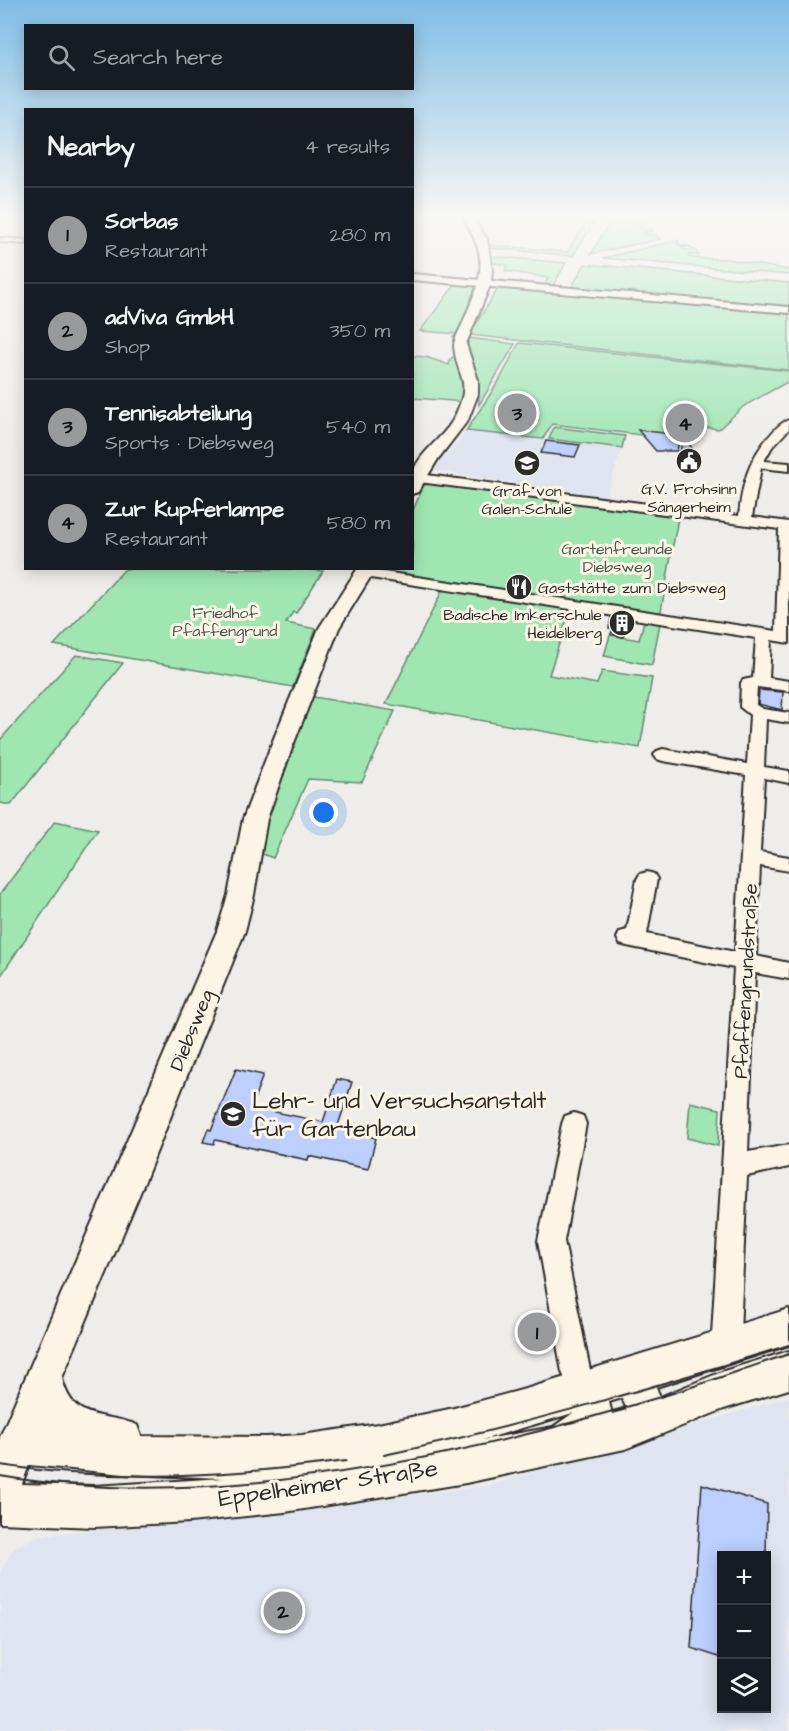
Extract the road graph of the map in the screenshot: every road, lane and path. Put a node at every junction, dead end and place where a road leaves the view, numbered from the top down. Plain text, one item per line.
1 (479, 299) edge
2 (663, 299) edge
3 (789, 310) edge
4 (789, 423) edge
5 (772, 439) junction
6 (789, 441) edge
7 (757, 464) junction
8 (789, 467) edge
9 (419, 480) edge
10 (745, 520) junction
11 (788, 526) edge
12 (365, 571) edge
13 (787, 577) edge
14 (779, 636) edge
15 (761, 682) junction
16 (789, 686) edge
17 (758, 713) junction
18 (789, 718) edge
19 (663, 754) dead end
20 (756, 771) junction
21 (789, 777) edge
22 (751, 857) junction
23 (789, 864) edge
24 (647, 879) dead end
25 (746, 962) junction
26 (789, 971) edge
27 (574, 1124) dead end
28 (789, 1156) edge
29 (736, 1166) junction
30 (789, 1327) edge
31 (731, 1345) junction
32 (789, 1370) edge
33 (632, 1377) junction
34 (43, 1378) junction
35 (585, 1391) junction
36 (651, 1421) junction
37 (9, 1442) edge
38 (561, 1443) junction
39 (229, 1458) junction
40 (0, 1488) edge
41 (0, 1503) edge

1 - 9 main road
2 - 3 street
4 - 5 street
5 - 6 street
5 - 7 street
7 - 8 street
7 - 10 street
9 - 10 street
10 - 11 street
11 - 13 street
12 - 14 street
12 - 34 main road, Diebsweg
13 - 14 street
14 - 15 street
15 - 16 street
15 - 17 street, Pfaffengrundstraße
17 - 18 street
17 - 20 street, Pfaffengrundstraße
19 - 20 street
20 - 21 street
20 - 22 street, Pfaffengrundstraße
22 - 23 street
22 - 25 street, Pfaffengrundstraße
24 - 25 street
25 - 26 street
25 - 29 street, Pfaffengrundstraße
27 - 35 street
28 - 29 street
29 - 31 street, Pfaffengrundstraße
30 - 31 main road, Eppelheimer Straße
31 - 33 main road, Eppelheimer Straße
32 - 36 main road, Eppelheimer Straße
33 - 35 main road, Eppelheimer Straße
33 - 36 main road
34 - 37 main road, Diebsweg
34 - 39 main road
35 - 38 main road
35 - 39 main road, Eppelheimer Straße
36 - 38 main road, Eppelheimer Straße
37 - 39 main road, Eppelheimer Straße
37 - 40 main road, Diebsweg
38 - 41 main road, Eppelheimer Straße

